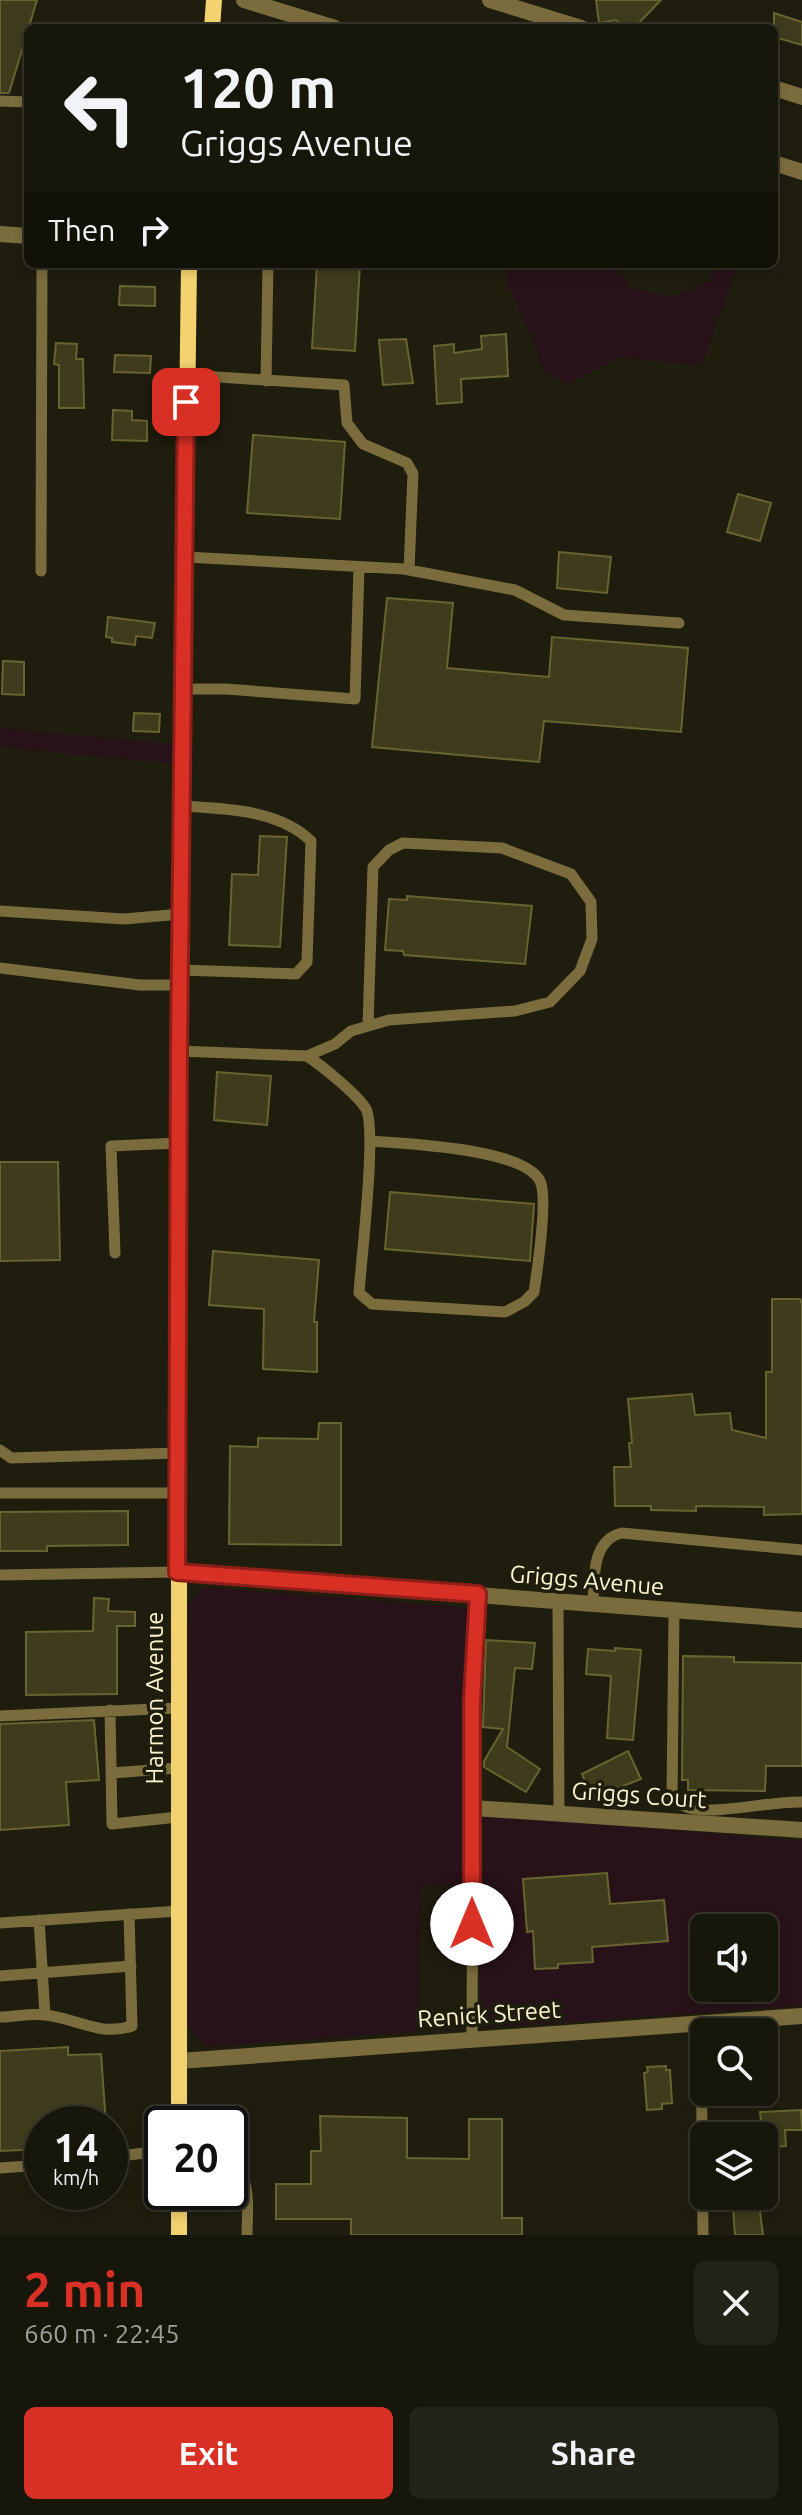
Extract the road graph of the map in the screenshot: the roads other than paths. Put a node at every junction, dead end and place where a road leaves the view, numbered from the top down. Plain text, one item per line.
1 (214, 0) edge
2 (244, 0) edge
3 (490, 0) edge
4 (212, 24) edge
5 (322, 24) edge
6 (568, 24) edge
7 (778, 89) edge
8 (802, 97) edge
9 (0, 101) edge
10 (24, 102) edge
11 (778, 164) edge
12 (802, 172) edge
13 (0, 234) edge
14 (24, 236) edge
15 (42, 268) edge
16 (189, 268) edge
17 (268, 268) edge
18 (187, 375) junction
19 (266, 381) junction
20 (186, 557) junction
21 (359, 567) junction
22 (409, 570) junction
23 (41, 571) dead end
24 (679, 623) dead end
25 (183, 689) junction
26 (182, 806) junction
27 (0, 911) edge
28 (181, 914) junction
29 (0, 968) edge
30 (180, 977) junction
31 (368, 1026) junction
32 (179, 1051) junction
33 (307, 1056) junction
34 (370, 1141) junction
35 (179, 1143) junction
36 (115, 1253) dead end
37 (0, 1450) edge
38 (178, 1453) junction
39 (0, 1493) edge
40 (178, 1493) junction
41 (802, 1550) edge
42 (177, 1572) junction
43 (0, 1575) edge
44 (478, 1594) junction
45 (558, 1602) junction
46 (593, 1606) junction
47 (674, 1612) junction
48 (802, 1620) edge
49 (178, 1708) junction
50 (110, 1710) junction
51 (0, 1716) edge
52 (178, 1768) junction
53 (112, 1773) junction
54 (802, 1802) edge
55 (473, 1808) junction
56 (559, 1814) junction
57 (178, 1817) junction
58 (802, 1830) edge
59 (179, 1911) junction
60 (129, 1914) junction
61 (39, 1920) junction
62 (0, 1923) edge
63 (131, 1966) junction
64 (42, 1973) junction
65 (0, 1976) edge
66 (45, 2015) junction
67 (802, 2016) edge
68 (0, 2017) edge
69 (773, 2018) edge
70 (690, 2024) edge
71 (472, 2039) junction
72 (179, 2061) junction
73 (179, 2106) edge
74 (702, 2106) edge
75 (24, 2166) edge
76 (0, 2168) edge
77 (179, 2210) edge
78 (246, 2210) edge
79 (179, 2235) edge
80 (247, 2235) edge
81 (703, 2235) edge

1 - 4 main road
2 - 5 street
3 - 6 street
7 - 8 street
9 - 10 lane
11 - 12 street
13 - 14 street
15 - 23 lane
16 - 18 main road, Harmon Avenue
17 - 19 lane
18 - 19 lane
18 - 20 main road, Harmon Avenue
19 - 22 lane
20 - 21 lane
20 - 25 main road, Harmon Avenue
21 - 22 lane
21 - 25 lane
22 - 24 lane
25 - 26 main road, Harmon Avenue
26 - 28 main road, Harmon Avenue
26 - 30 lane
27 - 28 lane
28 - 30 main road, Harmon Avenue
29 - 30 lane
30 - 32 main road, Harmon Avenue
31 - 31 lane
31 - 33 lane
32 - 33 lane
32 - 35 main road, Harmon Avenue
33 - 34 lane
34 - 34 lane
35 - 36 lane
35 - 38 main road, Harmon Avenue
37 - 38 lane
38 - 40 main road, Harmon Avenue
39 - 40 lane
40 - 42 main road, Harmon Avenue
41 - 46 lane
42 - 43 lane
42 - 44 street, Griggs Avenue
42 - 49 main road, Harmon Avenue
44 - 45 street, Griggs Avenue
44 - 55 street
45 - 46 street, Griggs Avenue
45 - 56 lane
46 - 47 street, Griggs Avenue
47 - 48 street, Griggs Avenue
47 - 54 lane
49 - 50 lane
49 - 52 main road, Harmon Avenue
50 - 51 lane
50 - 53 lane
52 - 53 lane
52 - 57 main road, Harmon Avenue
53 - 57 lane
55 - 56 street, Griggs Court
55 - 71 lane
56 - 58 street, Griggs Court
57 - 59 main road, Harmon Avenue
59 - 60 lane
59 - 72 main road, Harmon Avenue
60 - 61 lane
60 - 63 lane
61 - 62 lane
61 - 64 lane
63 - 64 lane
63 - 66 lane
64 - 65 lane
64 - 66 lane
66 - 68 lane
67 - 69 street, Renick Street
70 - 71 street, Renick Street
71 - 72 street, Renick Street
72 - 73 main road, Harmon Avenue
74 - 81 lane
75 - 76 lane
77 - 79 main road
78 - 80 lane

